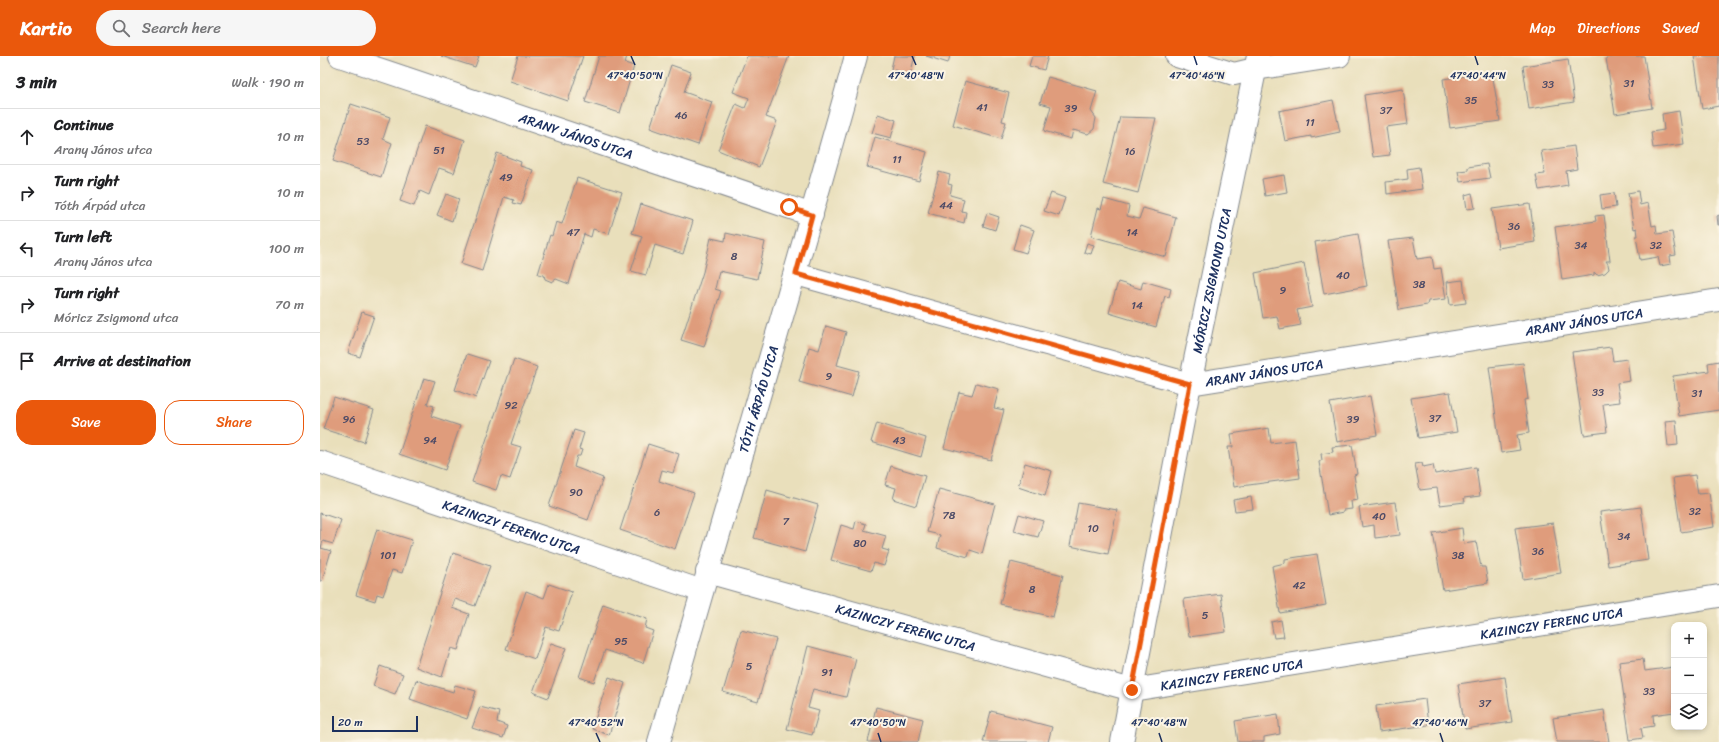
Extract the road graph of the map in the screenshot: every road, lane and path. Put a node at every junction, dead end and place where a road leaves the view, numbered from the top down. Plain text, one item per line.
1 (340, 56) edge
2 (856, 56) edge
3 (1177, 56) edge
4 (1339, 56) edge
5 (1257, 62) edge
6 (812, 215) junction
7 (796, 274) junction
8 (1719, 300) edge
9 (1190, 384) junction
10 (320, 462) edge
11 (705, 582) junction
12 (1719, 596) edge
13 (1132, 690) junction
14 (660, 742) edge
15 (1122, 742) edge

1 - 6 street, ARANY JÁNOS UTCA
2 - 6 street, TÓTH ÁRPÁD UTCA
3 - 5 street
4 - 5 street
5 - 9 street, MÓRICZ ZSIGMOND UTCA
6 - 7 street, TÓTH ÁRPÁD UTCA
7 - 9 street, ARANY JÁNOS UTCA
7 - 11 street, TÓTH ÁRPÁD UTCA
8 - 9 street, ARANY JÁNOS UTCA
9 - 13 street, MÓRICZ ZSIGMOND UTCA
10 - 11 street, KAZINCZY FERENC UTCA
11 - 13 street, KAZINCZY FERENC UTCA
11 - 14 street, TÓTH ÁRPÁD UTCA
12 - 13 street, KAZINCZY FERENC UTCA
13 - 15 street, MÓRICZ ZSIGMOND UTCA

